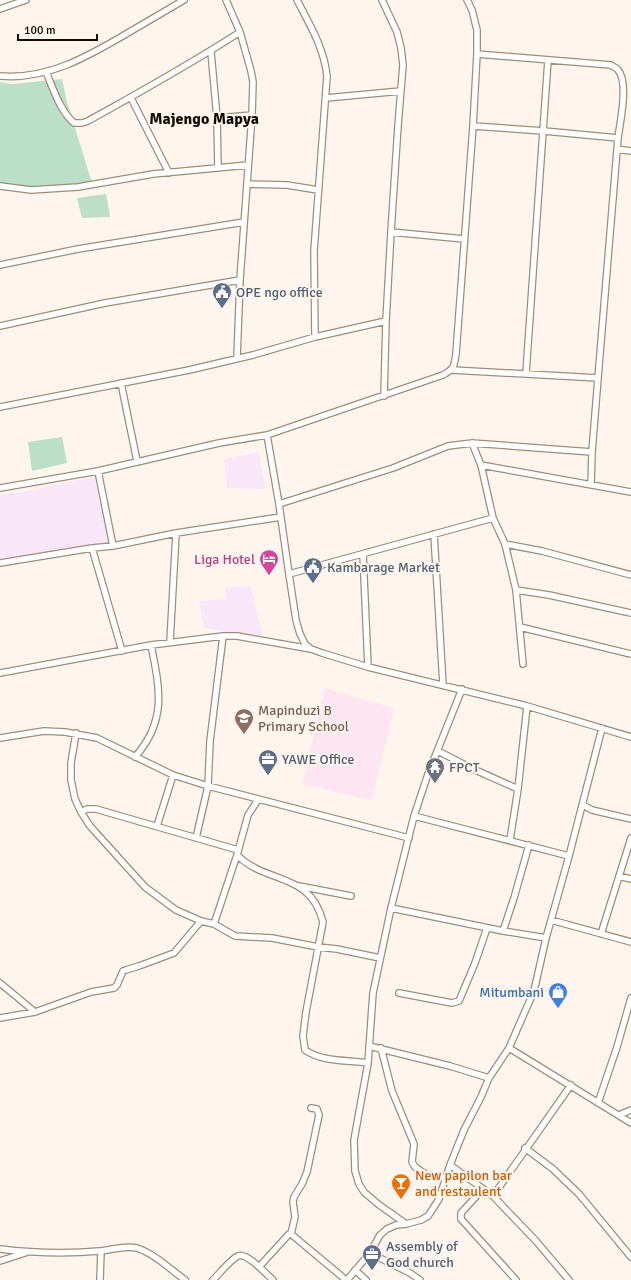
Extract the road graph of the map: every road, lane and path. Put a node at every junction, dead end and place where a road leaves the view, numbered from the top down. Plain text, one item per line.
1 (26, 0) edge
2 (184, 0) edge
3 (226, 0) edge
4 (297, 0) edge
5 (382, 0) edge
6 (467, 0) edge
7 (0, 9) edge
8 (240, 32) junction
9 (211, 52) junction
10 (477, 54) junction
11 (548, 60) junction
12 (46, 72) junction
13 (0, 76) edge
14 (401, 91) junction
15 (131, 98) junction
16 (326, 98) junction
17 (252, 115) junction
18 (217, 118) junction
19 (473, 126) junction
20 (544, 131) junction
21 (618, 138) junction
22 (617, 149) junction
23 (631, 151) edge
24 (248, 165) junction
25 (218, 168) junction
26 (169, 173) junction
27 (247, 184) junction
28 (0, 186) edge
29 (318, 190) junction
30 (244, 222) junction
31 (391, 232) junction
32 (464, 239) junction
33 (0, 265) edge
34 (240, 280) junction
35 (386, 322) junction
36 (0, 326) edge
37 (315, 337) junction
38 (237, 358) junction
39 (452, 370) junction
40 (526, 373) junction
41 (598, 378) junction
42 (120, 383) junction
43 (384, 396) junction
44 (0, 407) edge
45 (268, 435) junction
46 (472, 443) junction
47 (592, 452) junction
48 (137, 461) junction
49 (481, 465) junction
50 (98, 471) junction
51 (591, 485) junction
52 (0, 488) edge
53 (631, 492) edge
54 (279, 504) junction
55 (281, 517) junction
56 (493, 518) junction
57 (176, 533) junction
58 (434, 534) junction
59 (505, 544) junction
60 (113, 546) junction
61 (92, 548) junction
62 (362, 554) junction
63 (0, 563) edge
64 (288, 574) junction
65 (631, 575) edge
66 (516, 590) junction
67 (631, 613) edge
68 (520, 627) junction
69 (224, 636) junction
70 (170, 642) junction
71 (151, 645) junction
72 (311, 649) junction
73 (122, 651) junction
74 (631, 654) edge
75 (523, 664) dead end
76 (368, 667) junction
77 (0, 673) edge
78 (443, 685) junction
79 (462, 689) junction
80 (527, 706) junction
81 (602, 728) junction
82 (76, 733) junction
83 (631, 737) edge
84 (0, 738) edge
85 (438, 751) junction
86 (135, 757) junction
87 (173, 775) junction
88 (208, 786) junction
89 (518, 788) junction
90 (258, 800) junction
91 (583, 806) junction
92 (81, 812) junction
93 (414, 816) junction
94 (631, 819) edge
95 (157, 826) junction
96 (196, 838) junction
97 (409, 838) junction
98 (631, 838) edge
99 (510, 840) junction
100 (529, 845) junction
101 (237, 853) junction
102 (569, 856) junction
103 (619, 876) junction
104 (631, 879) edge
105 (299, 886) junction
106 (351, 896) dead end
107 (391, 908) junction
108 (551, 920) junction
109 (201, 921) junction
110 (214, 924) junction
111 (487, 928) junction
112 (503, 931) junction
113 (601, 934) junction
114 (546, 938) junction
115 (631, 942) edge
116 (318, 947) junction
117 (380, 958) junction
118 (0, 983) edge
119 (399, 994) dead end
120 (631, 998) edge
121 (35, 1012) junction
122 (0, 1018) edge
123 (369, 1046) junction
124 (380, 1048) junction
125 (509, 1048) junction
126 (368, 1063) junction
127 (489, 1078) junction
128 (571, 1085) junction
129 (598, 1103) junction
130 (311, 1108) dead end
131 (631, 1110) edge
132 (619, 1115) junction
133 (631, 1123) edge
134 (525, 1148) junction
135 (450, 1166) junction
136 (446, 1178) junction
137 (483, 1189) junction
138 (493, 1196) junction
139 (406, 1224) junction
140 (291, 1234) junction
141 (0, 1249) edge
142 (101, 1251) junction
143 (28, 1252) junction
144 (370, 1253) junction
145 (631, 1256) edge
146 (0, 1260) edge
147 (259, 1267) junction
148 (355, 1270) junction
149 (100, 1280) edge
150 (185, 1280) edge
151 (213, 1280) edge
152 (273, 1280) edge
153 (346, 1280) edge
154 (366, 1280) edge
155 (420, 1280) edge
156 (516, 1280) edge
157 (569, 1280) edge

1 - 7 street
2 - 12 street
3 - 8 street
4 - 16 street
5 - 14 street
6 - 10 street
8 - 9 street
8 - 17 street
9 - 15 street
9 - 18 street
10 - 11 street
10 - 19 street
11 - 20 street
11 - 21 street
12 - 13 street
12 - 15 street
14 - 16 street
14 - 31 street
15 - 26 street
16 - 29 street
17 - 18 street
17 - 24 street
18 - 25 street
19 - 20 street
19 - 32 street
20 - 21 street
20 - 40 street
21 - 22 street
22 - 23 street
22 - 41 street
24 - 25 street
24 - 27 street
25 - 26 street
26 - 28 street
27 - 29 street
27 - 30 street
29 - 37 street
30 - 33 street
30 - 34 street
31 - 32 street
31 - 35 street
32 - 39 street
34 - 36 street
34 - 38 street
35 - 37 street
35 - 43 street
37 - 38 street
38 - 42 street
39 - 40 street
39 - 43 street
40 - 41 street
41 - 47 street
42 - 44 street
42 - 48 street
43 - 45 street
45 - 48 street
45 - 54 street
46 - 47 street
46 - 49 street
46 - 54 street
47 - 51 street
48 - 50 street
49 - 51 street
49 - 56 street
50 - 52 street
50 - 60 street
51 - 53 street
54 - 55 street
55 - 57 street
55 - 64 street
56 - 58 street
56 - 59 street
57 - 60 street
57 - 70 street
58 - 62 street
58 - 78 street
59 - 65 street
59 - 66 street
60 - 61 street
61 - 63 street
61 - 73 street
62 - 64 street
62 - 76 street
64 - 72 street
66 - 67 street
66 - 68 street
68 - 74 street
68 - 75 street
69 - 70 street
69 - 72 street
69 - 88 street
70 - 71 street
71 - 73 street
71 - 86 street
72 - 76 street
73 - 77 street
76 - 78 street
78 - 79 street
79 - 80 street
79 - 85 street
80 - 81 street
80 - 89 street
81 - 83 street
81 - 91 street
82 - 84 street
82 - 86 street
82 - 92 street
85 - 89 street
85 - 93 street
86 - 87 street
87 - 88 street
87 - 95 street
88 - 90 street
88 - 96 street
89 - 99 street
90 - 97 street
90 - 101 street
91 - 94 street
91 - 102 street
92 - 95 street
92 - 109 street
93 - 97 street
93 - 99 street
95 - 96 street
96 - 101 street
97 - 107 street
98 - 103 street
99 - 100 street
100 - 102 street
100 - 112 street
101 - 105 street
101 - 110 street
102 - 108 street
103 - 104 street
103 - 113 street
105 - 106 street
105 - 116 street
107 - 111 street
107 - 117 street
108 - 113 street
108 - 114 street
109 - 110 street
109 - 121 street
110 - 116 street
111 - 112 street
111 - 119 street
112 - 114 street
113 - 115 street
114 - 125 street
116 - 117 street
116 - 126 street
117 - 123 street
118 - 121 street
120 - 129 street
121 - 122 street
123 - 124 street
123 - 126 street
124 - 127 street
124 - 136 street
125 - 127 street
125 - 128 street
126 - 139 street
127 - 135 street
128 - 129 street
128 - 134 street
129 - 132 street
130 - 140 street
131 - 132 street
132 - 133 street
134 - 138 street
134 - 145 street
135 - 136 street
135 - 137 street
136 - 139 street
137 - 138 street
137 - 156 street
138 - 157 street
139 - 144 street
140 - 147 street
140 - 153 street
141 - 143 street
142 - 143 street
142 - 149 street
142 - 150 street
143 - 146 street
144 - 148 street
144 - 155 street
147 - 151 street
147 - 152 street
148 - 153 street
148 - 154 street

